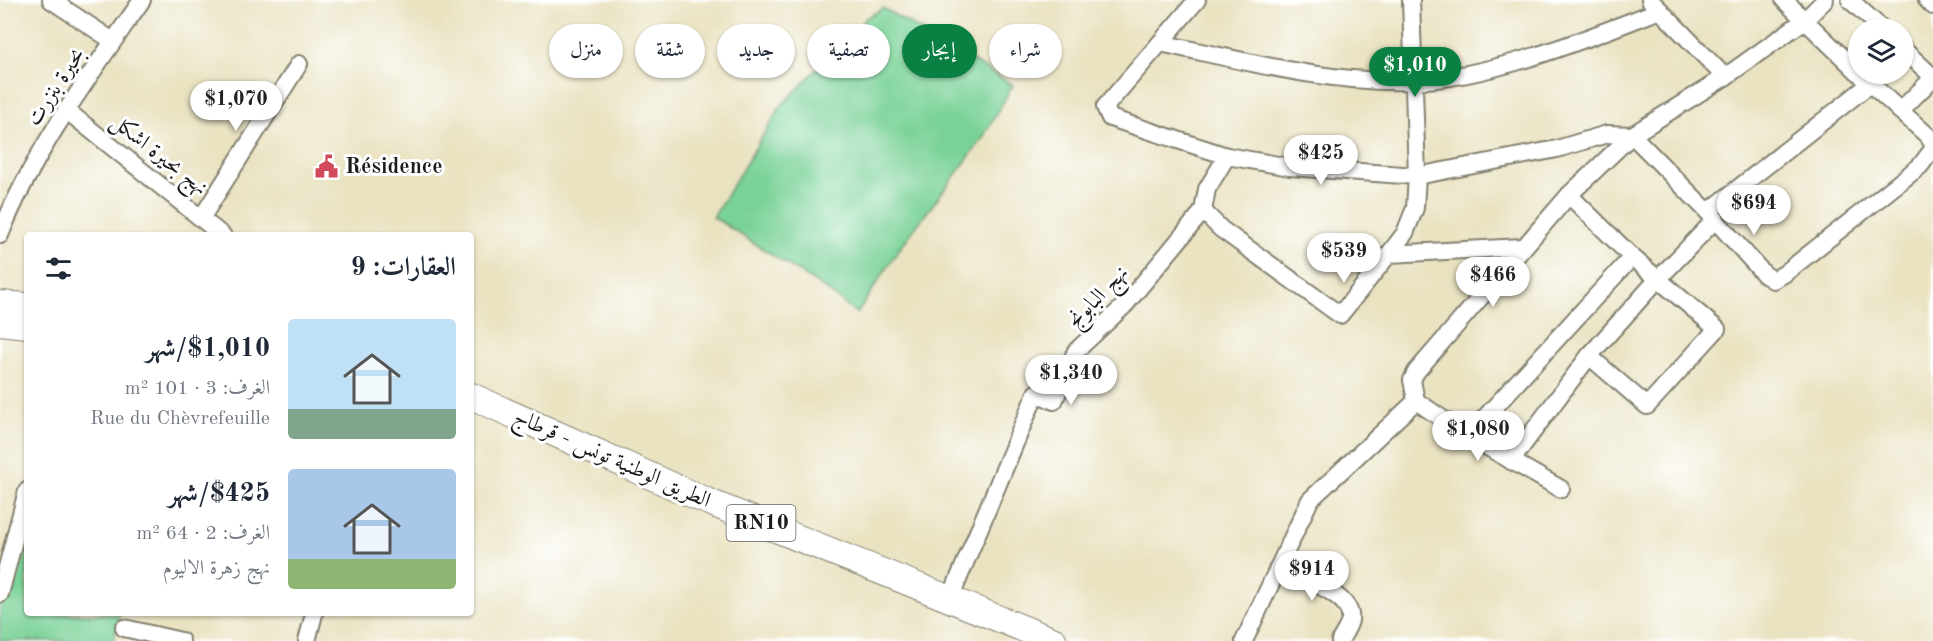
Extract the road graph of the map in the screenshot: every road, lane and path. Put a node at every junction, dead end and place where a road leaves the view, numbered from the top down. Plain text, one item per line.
1 (51, 0) edge
2 (142, 0) edge
3 (1197, 0) edge
4 (1411, 0) edge
5 (1784, 0) edge
6 (1825, 0) edge
7 (1850, 0) edge
8 (1927, 0) edge
9 (1655, 5) edge
10 (1933, 6) edge
11 (1870, 18) edge
12 (1804, 20) junction
13 (113, 41) junction
14 (1160, 43) junction
15 (1914, 59) edge
16 (1848, 62) edge
17 (299, 64) dead end
18 (1725, 77) junction
19 (1933, 77) edge
20 (1412, 81) junction
21 (1854, 84) edge
22 (1871, 84) edge
23 (66, 110) junction
24 (1899, 111) junction
25 (1632, 135) junction
26 (1933, 144) edge
27 (1933, 149) edge
28 (1227, 156) junction
29 (1417, 176) junction
30 (1569, 195) junction
31 (1203, 211) junction
32 (1712, 216) junction
33 (202, 217) junction
34 (219, 232) edge
35 (0, 235) edge
36 (1522, 247) junction
37 (1389, 254) junction
38 (1632, 257) junction
39 (1658, 279) junction
40 (0, 304) edge
41 (24, 306) edge
42 (0, 322) edge
43 (24, 325) edge
44 (1589, 356) junction
45 (474, 397) edge
46 (1416, 401) junction
47 (474, 416) edge
48 (1468, 436) junction
49 (1510, 461) junction
50 (1561, 489) dead end
51 (24, 502) edge
52 (1278, 568) junction
53 (0, 594) edge
54 (950, 599) junction
55 (313, 616) edge
56 (124, 628) dead end
57 (181, 641) edge
58 (307, 641) edge
59 (1016, 641) edge
60 (1054, 641) edge
61 (1244, 641) edge
62 (1340, 641) edge

1 - 13 street
2 - 13 street, بحيرة بنزرت
3 - 14 street
4 - 20 street
5 - 12 street
6 - 12 street
7 - 11 street
8 - 10 street
9 - 18 street
9 - 20 street
12 - 16 street
12 - 18 street
13 - 23 street, بحيرة بنزرت
14 - 20 street
14 - 28 street
15 - 19 street
17 - 33 street
18 - 25 street
19 - 24 street
20 - 29 street
21 - 32 street
22 - 24 street
23 - 33 street, نهج بحيرة اشكل
23 - 35 street, بحيرة بنزرت
24 - 26 street
25 - 29 street
25 - 30 street
25 - 32 street
27 - 32 street
28 - 29 street
28 - 31 street
29 - 37 street
30 - 36 street
30 - 38 street
31 - 37 street
31 - 54 street, نهج البابونج
32 - 39 street
33 - 34 street, نهج بحيرة اشكل
36 - 37 street
36 - 46 street
38 - 39 street
38 - 48 street
39 - 44 street
39 - 44 street
40 - 41 main road
42 - 43 main road
44 - 49 street
45 - 54 main road, الطريق الوطنية تونس - قرطاج / RN10
46 - 48 street
46 - 52 street
47 - 59 main road, الطريق الوطنية تونس - قرطاج / RN10
48 - 49 street
49 - 50 street
51 - 53 street
52 - 61 street
52 - 62 street
54 - 60 main road, الطريق الوطنية تونس - قرطاج / RN10
55 - 58 street
56 - 57 street

